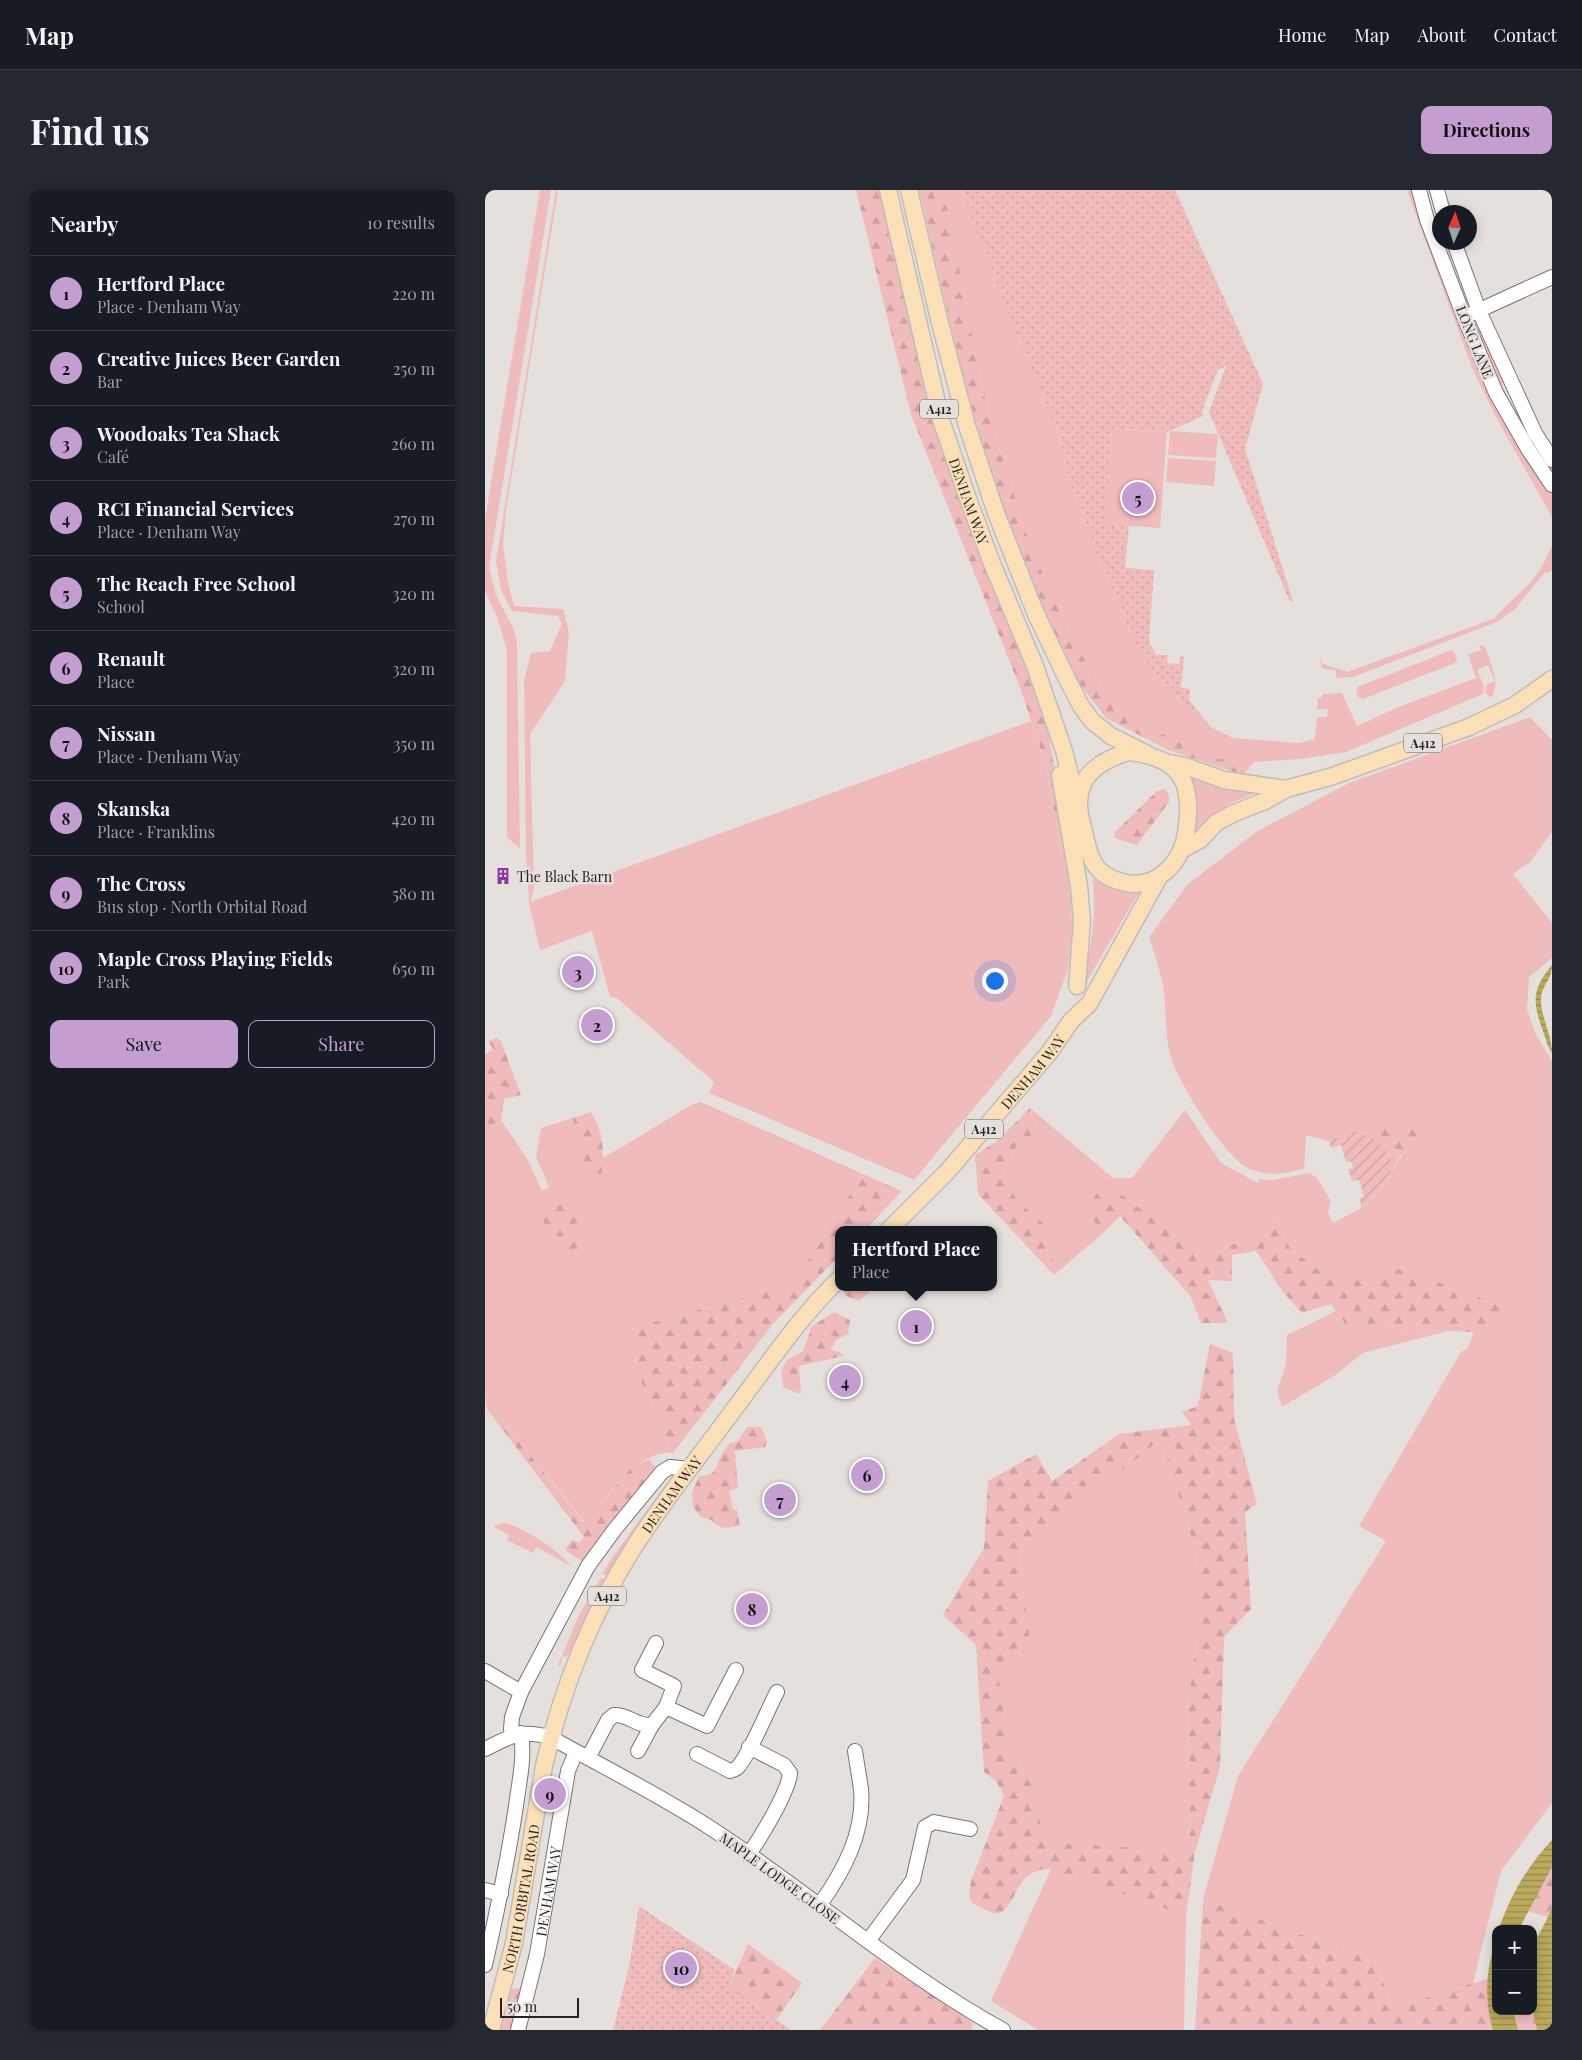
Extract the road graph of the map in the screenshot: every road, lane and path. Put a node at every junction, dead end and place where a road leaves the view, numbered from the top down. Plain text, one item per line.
1 (888, 190) edge
2 (909, 190) edge
3 (1419, 190) edge
4 (1437, 190) edge
5 (1441, 205) edge
6 (1457, 250) edge
7 (1552, 277) edge
8 (1479, 310) junction
9 (1464, 317) junction
10 (1552, 460) edge
11 (1552, 484) edge
12 (1552, 679) edge
13 (1053, 720) junction
14 (1147, 754) junction
15 (1169, 763) junction
16 (1285, 789) junction
17 (1079, 806) junction
18 (1181, 850) junction
19 (1089, 854) junction
20 (1158, 879) junction
21 (1077, 986) junction
22 (1071, 1022) junction
23 (893, 1226) edge
24 (835, 1284) edge
25 (690, 1469) junction
26 (656, 1643) dead end
27 (736, 1670) dead end
28 (485, 1671) edge
29 (521, 1692) junction
30 (777, 1692) dead end
31 (666, 1707) junction
32 (652, 1725) junction
33 (517, 1734) junction
34 (550, 1737) junction
35 (749, 1747) junction
36 (485, 1749) edge
37 (855, 1750) dead end
38 (638, 1751) dead end
39 (697, 1754) dead end
40 (582, 1755) junction
41 (970, 1829) dead end
42 (748, 1855) junction
43 (485, 1890) edge
44 (501, 1894) junction
45 (819, 1906) junction
46 (868, 1941) junction
47 (485, 1964) edge
48 (491, 2030) edge
49 (518, 2030) edge
50 (1003, 2030) edge

1 - 13 main road, DENHAM WAY / A412
2 - 14 main road, DENHAM WAY / A412
3 - 9 street, LONG LANE
4 - 5 street
6 - 8 street, LONG LANE
7 - 8 street
8 - 9 street
8 - 10 street, LONG LANE
9 - 11 street, LONG LANE
12 - 16 main road, A412
13 - 17 main road, DENHAM WAY / A412
13 - 21 main road, A412
14 - 15 main road
14 - 17 main road
15 - 16 main road, A412
15 - 18 main road
16 - 18 main road, A412
17 - 19 main road
18 - 20 main road
19 - 20 main road
19 - 21 main road, DENHAM WAY / A412
20 - 22 main road, DENHAM WAY / A412
21 - 22 main road, DENHAM WAY / A412
22 - 23 main road, DENHAM WAY / A412
24 - 25 main road, DENHAM WAY / A412
25 - 29 street
25 - 34 main road, DENHAM WAY / A412
26 - 31 street
27 - 31 street
28 - 29 street
29 - 33 street
30 - 35 street
31 - 32 street
32 - 38 street
32 - 40 street, DENHAM WAY
33 - 34 street
33 - 36 street
33 - 44 street
34 - 40 street, MAPLE LODGE CLOSE
34 - 48 main road, NORTH ORBITAL ROAD / A412
35 - 39 street
35 - 42 street
37 - 45 street
40 - 42 street, MAPLE LODGE CLOSE
40 - 49 street, DENHAM WAY
41 - 46 street
42 - 45 street, MAPLE LODGE CLOSE
43 - 44 street
44 - 47 street
45 - 46 street, MAPLE LODGE CLOSE
46 - 50 street, MAPLE LODGE CLOSE

